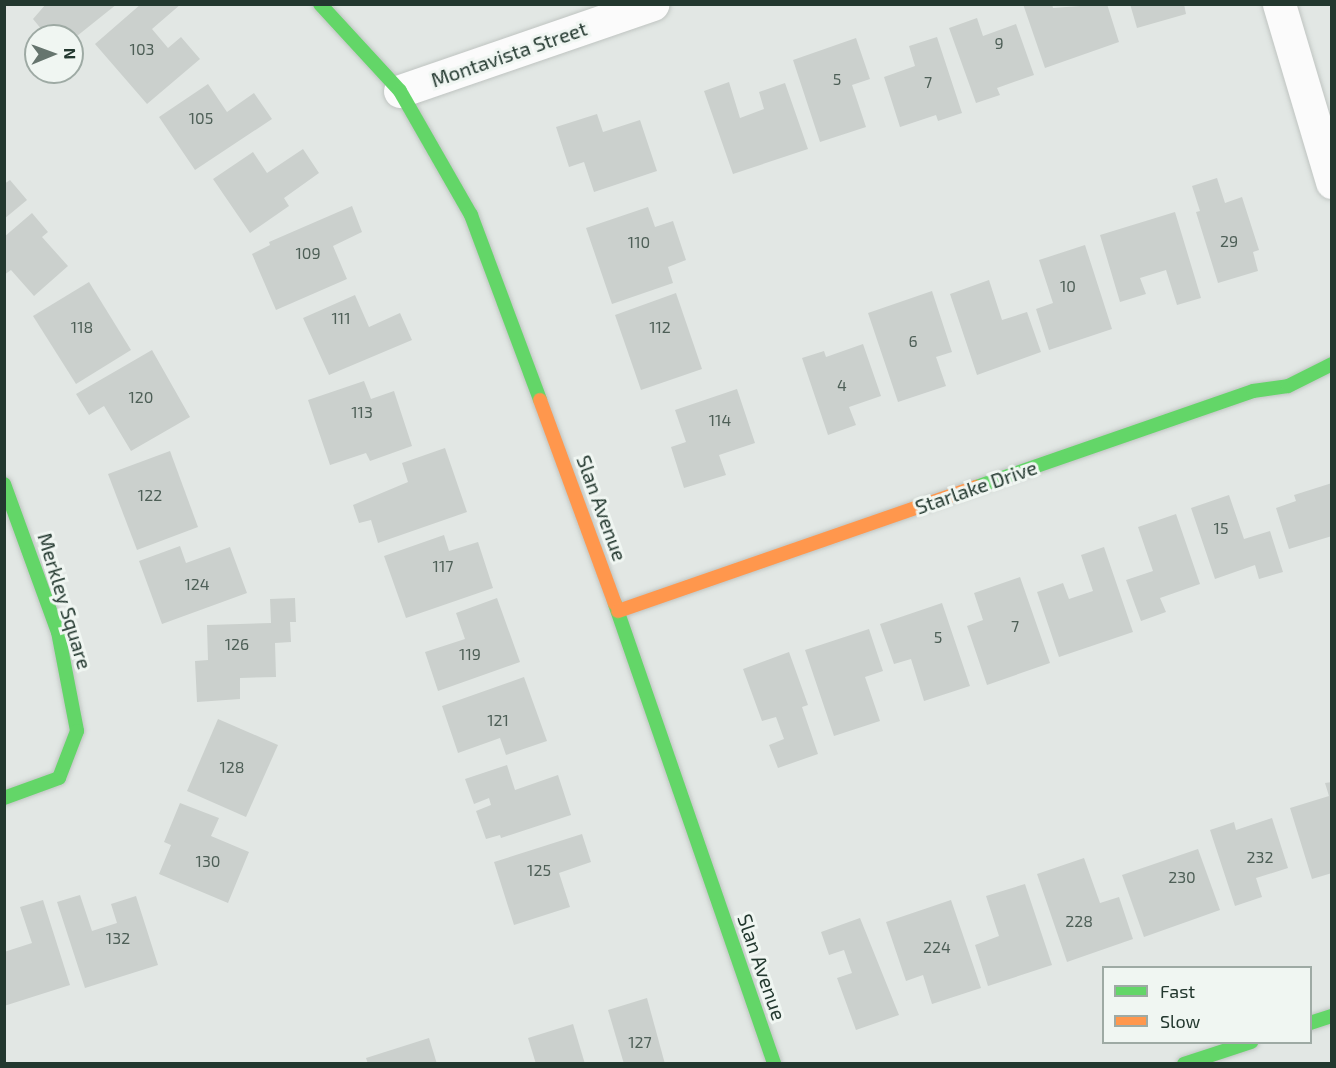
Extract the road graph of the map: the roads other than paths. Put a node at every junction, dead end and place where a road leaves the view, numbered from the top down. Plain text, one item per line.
1 (320, 4) edge
2 (652, 4) edge
3 (1280, 4) edge
4 (400, 91) junction
5 (1332, 182) edge
6 (1332, 364) edge
7 (4, 484) edge
8 (618, 611) junction
9 (4, 798) edge
10 (1332, 1016) edge
11 (1312, 1023) edge
12 (1245, 1044) edge
13 (774, 1064) edge
14 (1184, 1064) edge

1 - 4 street, Slan Avenue
2 - 4 street, Montavista Street
3 - 5 street
4 - 8 street, Slan Avenue
6 - 8 street, Starlake Drive
7 - 9 street, Merkley Square
8 - 13 street, Slan Avenue
10 - 11 street
12 - 14 street

